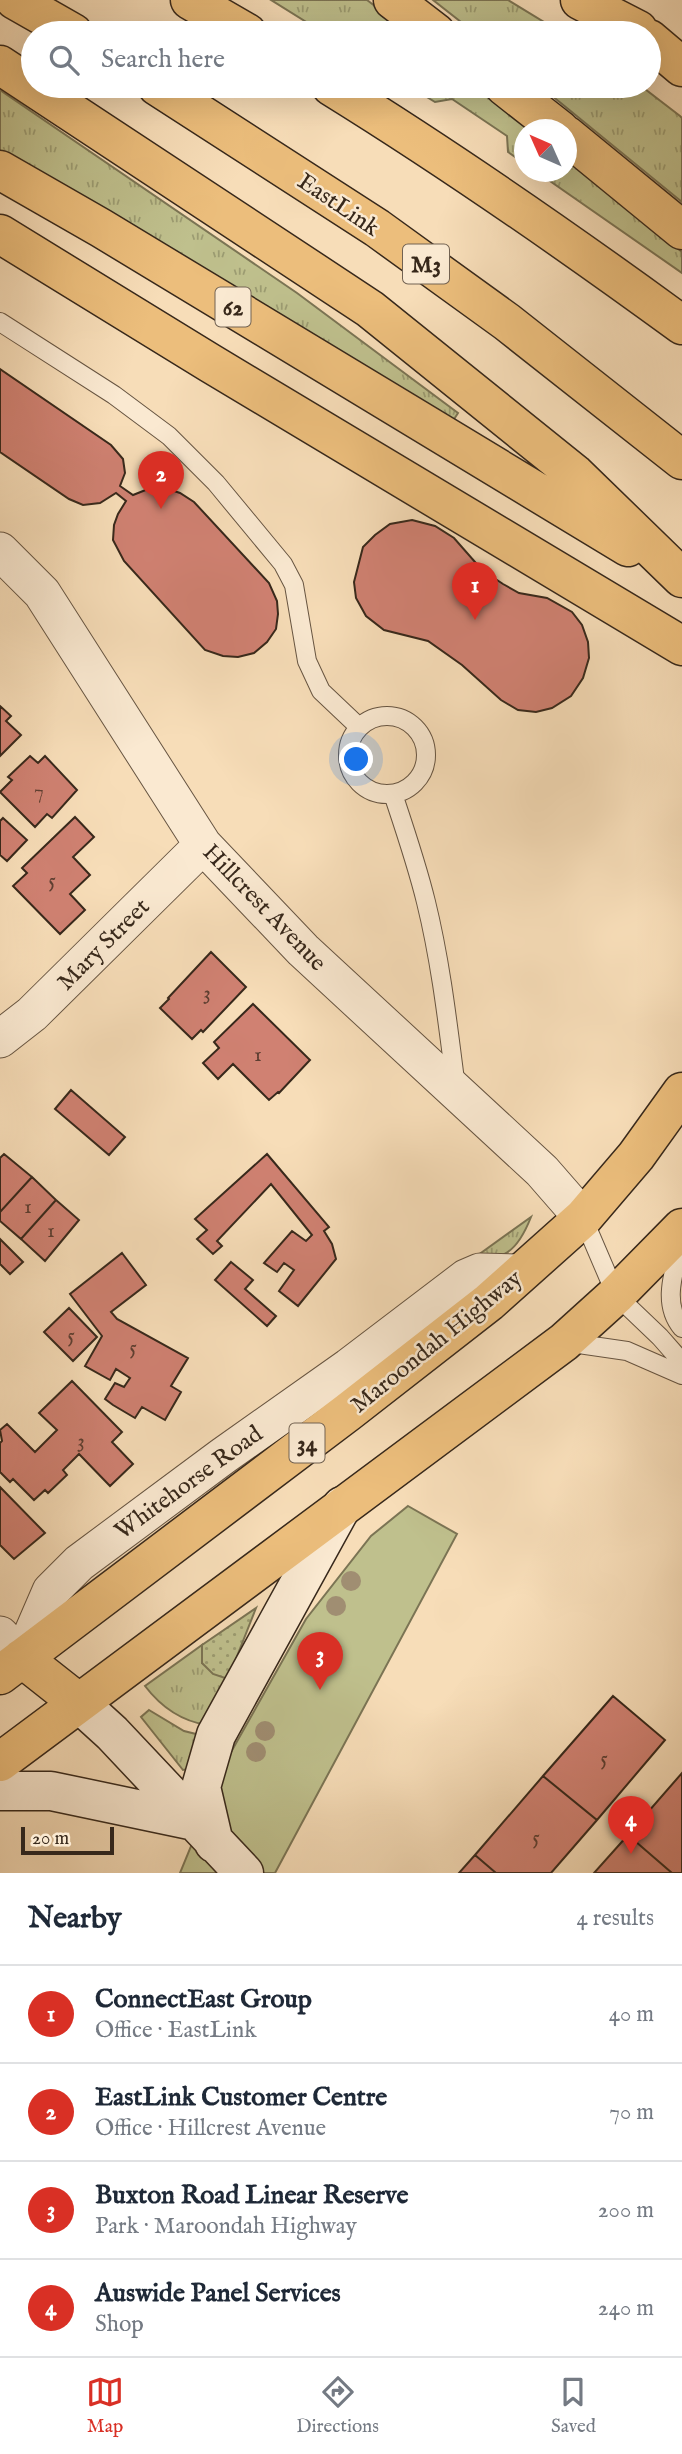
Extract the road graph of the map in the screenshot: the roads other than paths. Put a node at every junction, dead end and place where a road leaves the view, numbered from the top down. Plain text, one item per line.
1 (15, 0) edge
2 (190, 0) edge
3 (394, 0) edge
4 (580, 0) edge
5 (607, 0) edge
6 (52, 21) edge
7 (226, 21) edge
8 (421, 21) edge
9 (619, 21) edge
10 (629, 21) edge
11 (661, 49) edge
12 (0, 65) edge
13 (682, 67) edge
14 (21, 79) edge
15 (50, 98) edge
16 (176, 98) edge
17 (351, 98) edge
18 (519, 98) edge
19 (546, 119) edge
20 (577, 144) edge
21 (0, 170) edge
22 (682, 230) edge
23 (0, 234) edge
24 (0, 321) edge
25 (682, 325) edge
26 (682, 460) edge
27 (0, 551) edge
28 (682, 579) edge
29 (682, 646) edge
30 (359, 727) junction
31 (393, 794) junction
32 (203, 845) junction
33 (0, 1039) edge
34 (456, 1090) junction
35 (682, 1092) edge
36 (583, 1219) junction
37 (682, 1228) edge
38 (682, 1237) edge
39 (616, 1295) junction
40 (682, 1328) edge
41 (564, 1342) junction
42 (682, 1362) edge
43 (682, 1375) edge
44 (342, 1506) junction
45 (7, 1656) edge
46 (79, 1703) junction
47 (0, 1762) edge
48 (0, 1791) edge
49 (204, 1832) junction
50 (244, 1873) edge

1 - 6 highway
2 - 7 highway
3 - 8 highway
4 - 9 highway
5 - 10 highway
11 - 13 highway
12 - 14 highway
15 - 28 highway
16 - 26 highway, EastLink / M3
17 - 25 highway
18 - 19 highway
20 - 22 highway
21 - 28 highway, 62
23 - 29 highway
24 - 30 lane
27 - 32 street, Hillcrest Avenue
30 - 31 lane
30 - 31 lane
31 - 34 lane
32 - 33 street, Mary Street
32 - 34 street, Hillcrest Avenue
34 - 36 street, Hillcrest Avenue
35 - 36 highway, Maroondah Highway / 34
36 - 39 lane
36 - 45 highway, Maroondah Highway / 34
37 - 39 highway
38 - 40 lane
39 - 41 highway
39 - 42 lane
41 - 43 lane
41 - 44 highway
44 - 46 highway
44 - 49 main road
45 - 46 highway
46 - 47 highway
46 - 49 main road
48 - 49 main road
49 - 50 main road

